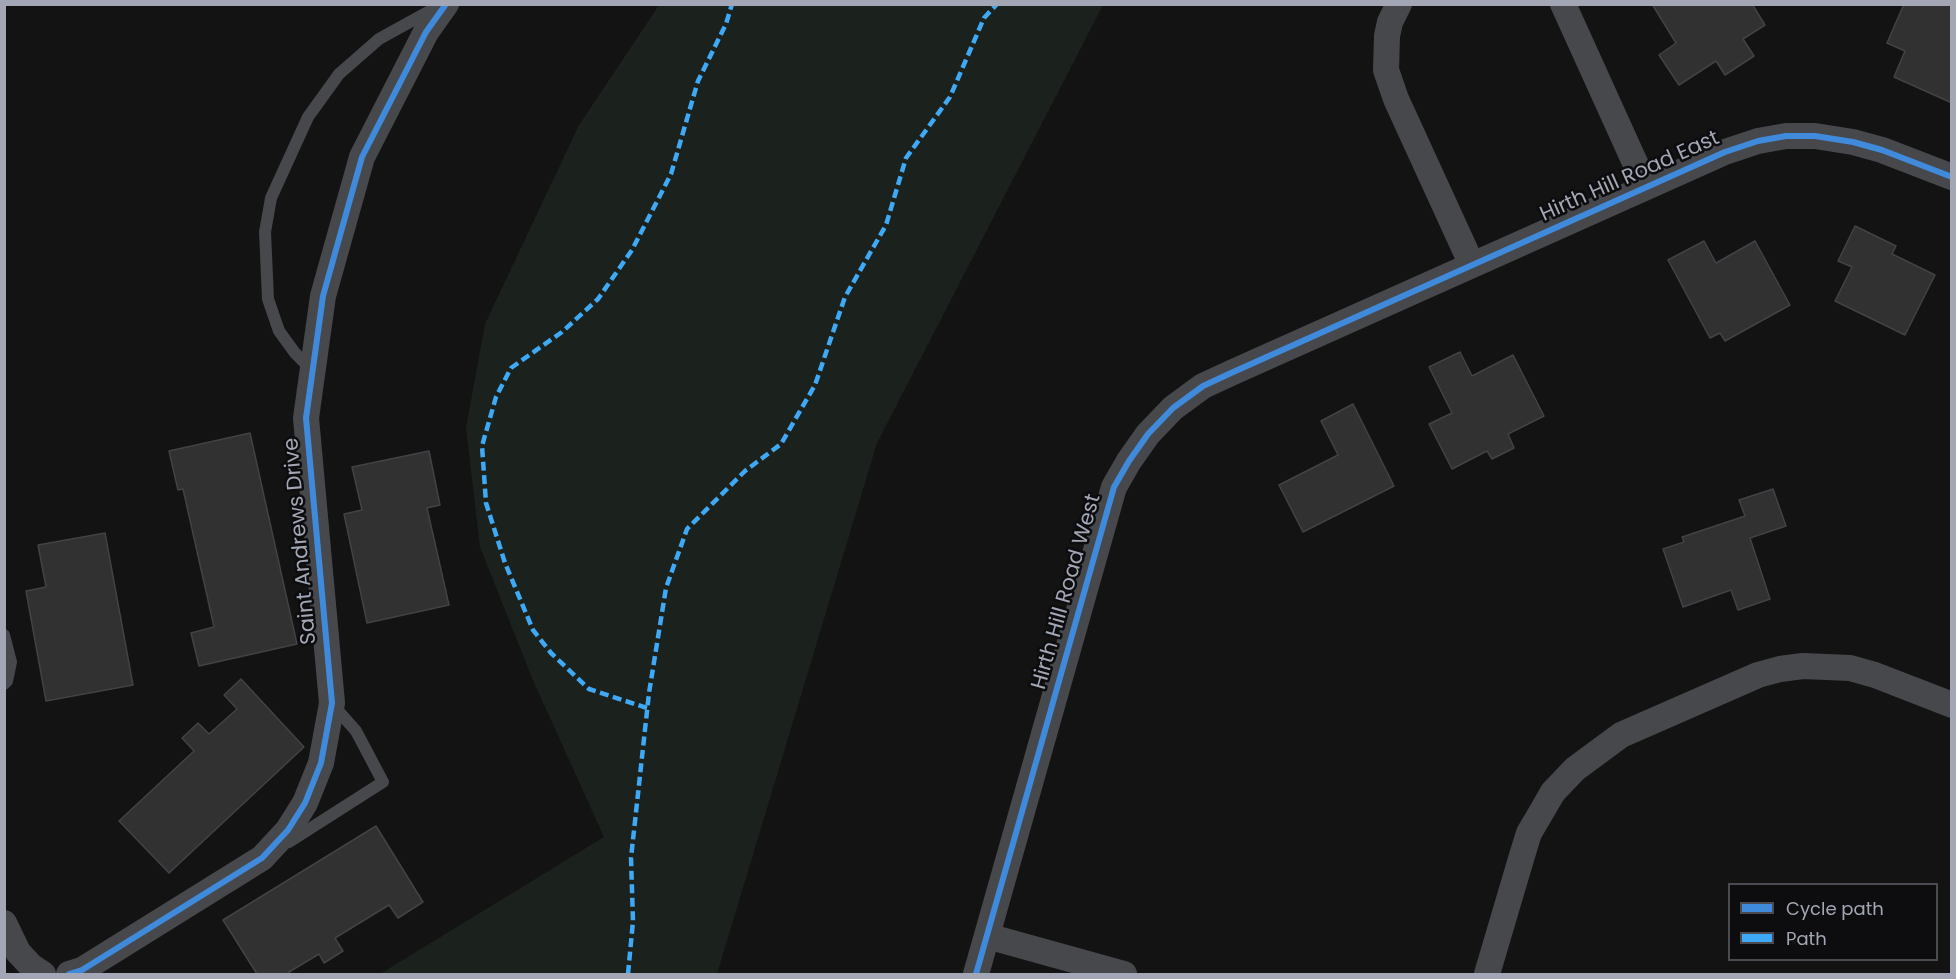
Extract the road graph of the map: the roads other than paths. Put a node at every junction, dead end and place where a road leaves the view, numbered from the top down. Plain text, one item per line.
1 (441, 4) edge
2 (446, 4) edge
3 (1399, 4) edge
4 (1563, 4) edge
5 (1952, 177) edge
6 (1646, 188) junction
7 (1497, 254) joint
8 (1472, 266) junction
9 (312, 370) junction
10 (4, 635) edge
11 (4, 684) edge
12 (332, 703) junction
13 (1952, 705) edge
14 (262, 858) junction
15 (4, 924) edge
16 (987, 936) junction
17 (43, 975) edge
18 (69, 975) edge
19 (976, 975) edge
20 (1124, 975) edge
21 (1487, 975) edge

1 - 9 lane
2 - 9 street, Saint Andrews Drive
3 - 8 street
4 - 6 street, Hirth Hill Road East
5 - 6 street, Hirth Hill Road East
6 - 7 street, Hirth Hill Road East
7 - 8 street, Hirth Hill Road West
8 - 16 street, Hirth Hill Road West
9 - 12 street, Saint Andrews Drive
10 - 11 lane
12 - 14 street, Saint Andrews Drive
12 - 14 lane
13 - 21 street
14 - 18 street, Saint Andrews Drive
15 - 17 street
16 - 19 street, Hirth Hill Road West
16 - 20 street

